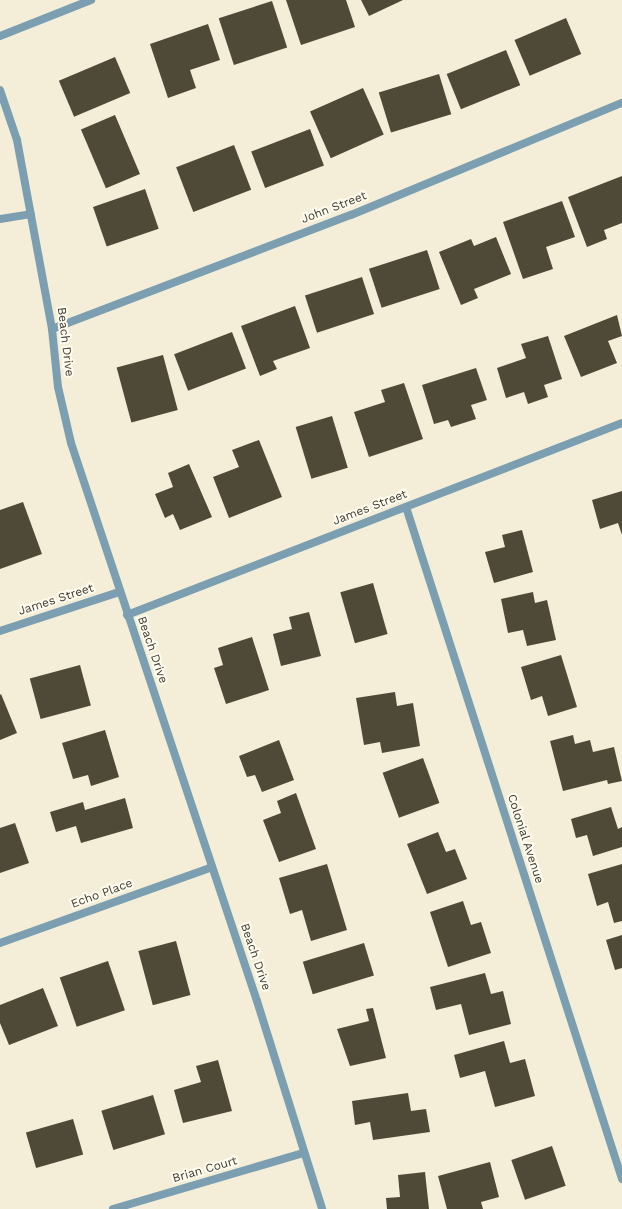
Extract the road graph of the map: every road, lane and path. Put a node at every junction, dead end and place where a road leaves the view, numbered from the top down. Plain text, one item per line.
1 (91, 0) edge
2 (0, 36) edge
3 (0, 90) edge
4 (622, 102) edge
5 (31, 214) junction
6 (0, 219) edge
7 (52, 329) junction
8 (622, 423) edge
9 (406, 507) junction
10 (119, 592) junction
11 (127, 615) junction
12 (0, 631) edge
13 (212, 867) junction
14 (0, 943) edge
15 (303, 1153) junction
16 (622, 1179) edge
17 (113, 1209) edge
18 (322, 1209) edge

1 - 2 street
3 - 5 street, Beach Drive
4 - 7 street, John Street
5 - 6 street
5 - 7 street, Beach Drive
7 - 10 street, Beach Drive
8 - 9 street, James Street
9 - 11 street, James Street
9 - 16 street, Colonial Avenue
10 - 11 street, Beach Drive
10 - 12 street, James Street
11 - 13 street, Beach Drive
13 - 14 street, Echo Place
13 - 15 street, Beach Drive
15 - 17 street, Brian Court
15 - 18 street, Beach Drive

